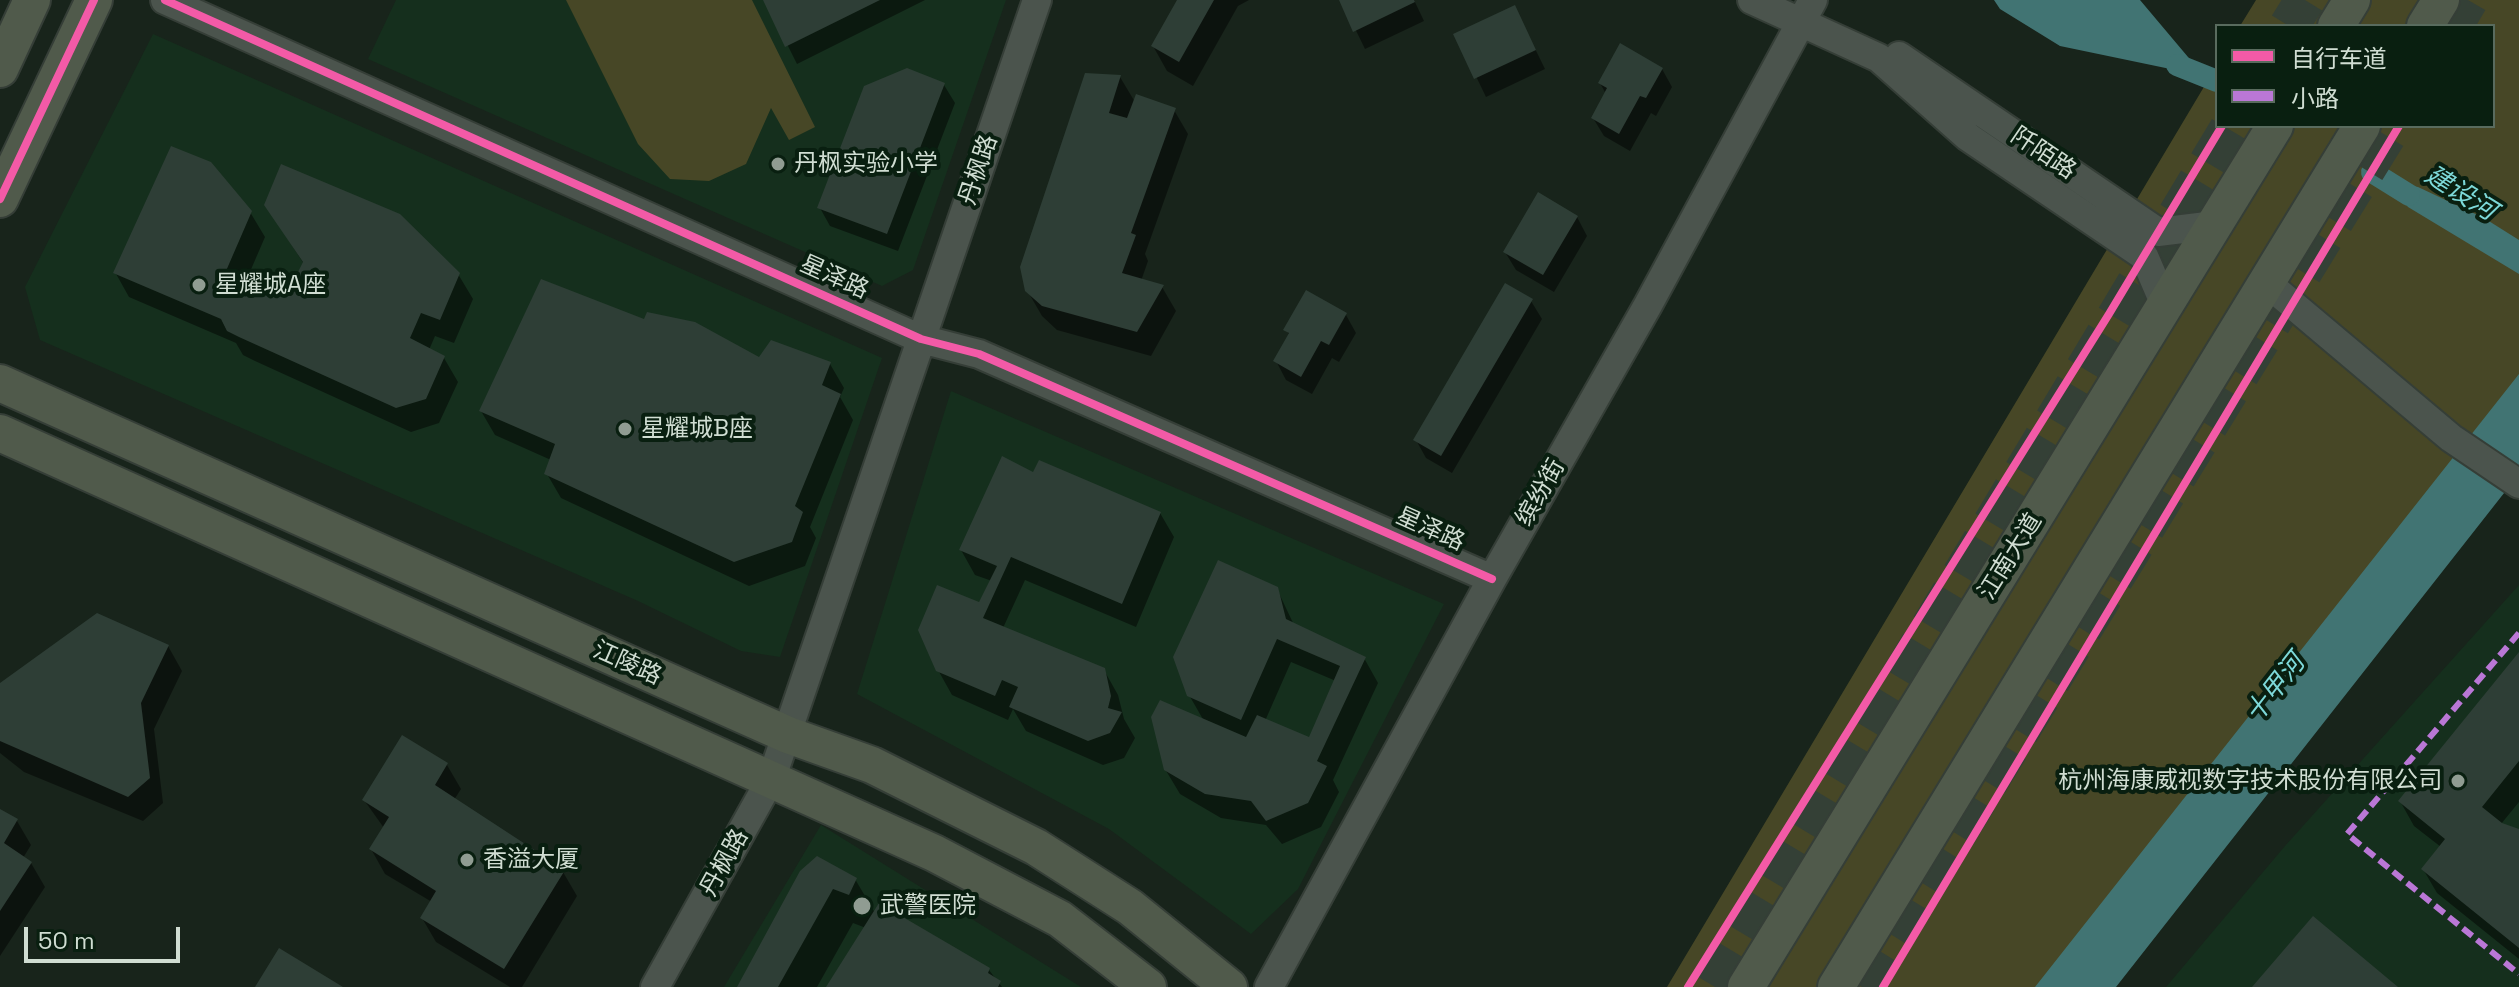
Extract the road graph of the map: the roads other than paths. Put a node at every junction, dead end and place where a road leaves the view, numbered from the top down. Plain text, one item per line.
1 (32, 0) edge
2 (94, 0) edge
3 (165, 0) edge
4 (1037, 0) edge
5 (1752, 0) edge
6 (2352, 0) edge
7 (2441, 0) edge
8 (1807, 10) edge
9 (2337, 24) edge
10 (2426, 24) edge
11 (1879, 58) junction
12 (0, 69) edge
13 (2274, 128) edge
14 (2361, 128) edge
15 (0, 199) edge
16 (2215, 225) junction
17 (2267, 283) junction
18 (2165, 305) junction
19 (921, 339) junction
20 (0, 383) edge
21 (0, 433) edge
22 (2519, 484) edge
23 (1492, 579) junction
24 (788, 735) junction
25 (772, 777) junction
26 (655, 987) edge
27 (1148, 987) edge
28 (1229, 987) edge
29 (1269, 987) edge
30 (1746, 987) edge
31 (1836, 987) edge

1 - 12 main road
2 - 15 main road
3 - 19 street, 星泽路
4 - 19 street, 丹枫路
5 - 8 street, 阡陌路
6 - 9 main road
7 - 10 main road
8 - 11 street, 阡陌路
8 - 23 street, 缤纷街
11 - 16 street, 阡陌路
11 - 18 street, 阡陌路
13 - 16 main road, 江南大道
14 - 17 main road
16 - 18 main road, 江南大道
17 - 22 street
17 - 31 main road
18 - 30 main road, 江南大道
19 - 23 street, 星泽路
19 - 24 street, 丹枫路
20 - 24 main road, 江陵路
21 - 25 main road, 江陵路
23 - 29 street, 缤纷街
24 - 25 street, 丹枫路
24 - 28 main road, 江陵路
25 - 26 street, 丹枫路
25 - 27 main road, 江陵路

